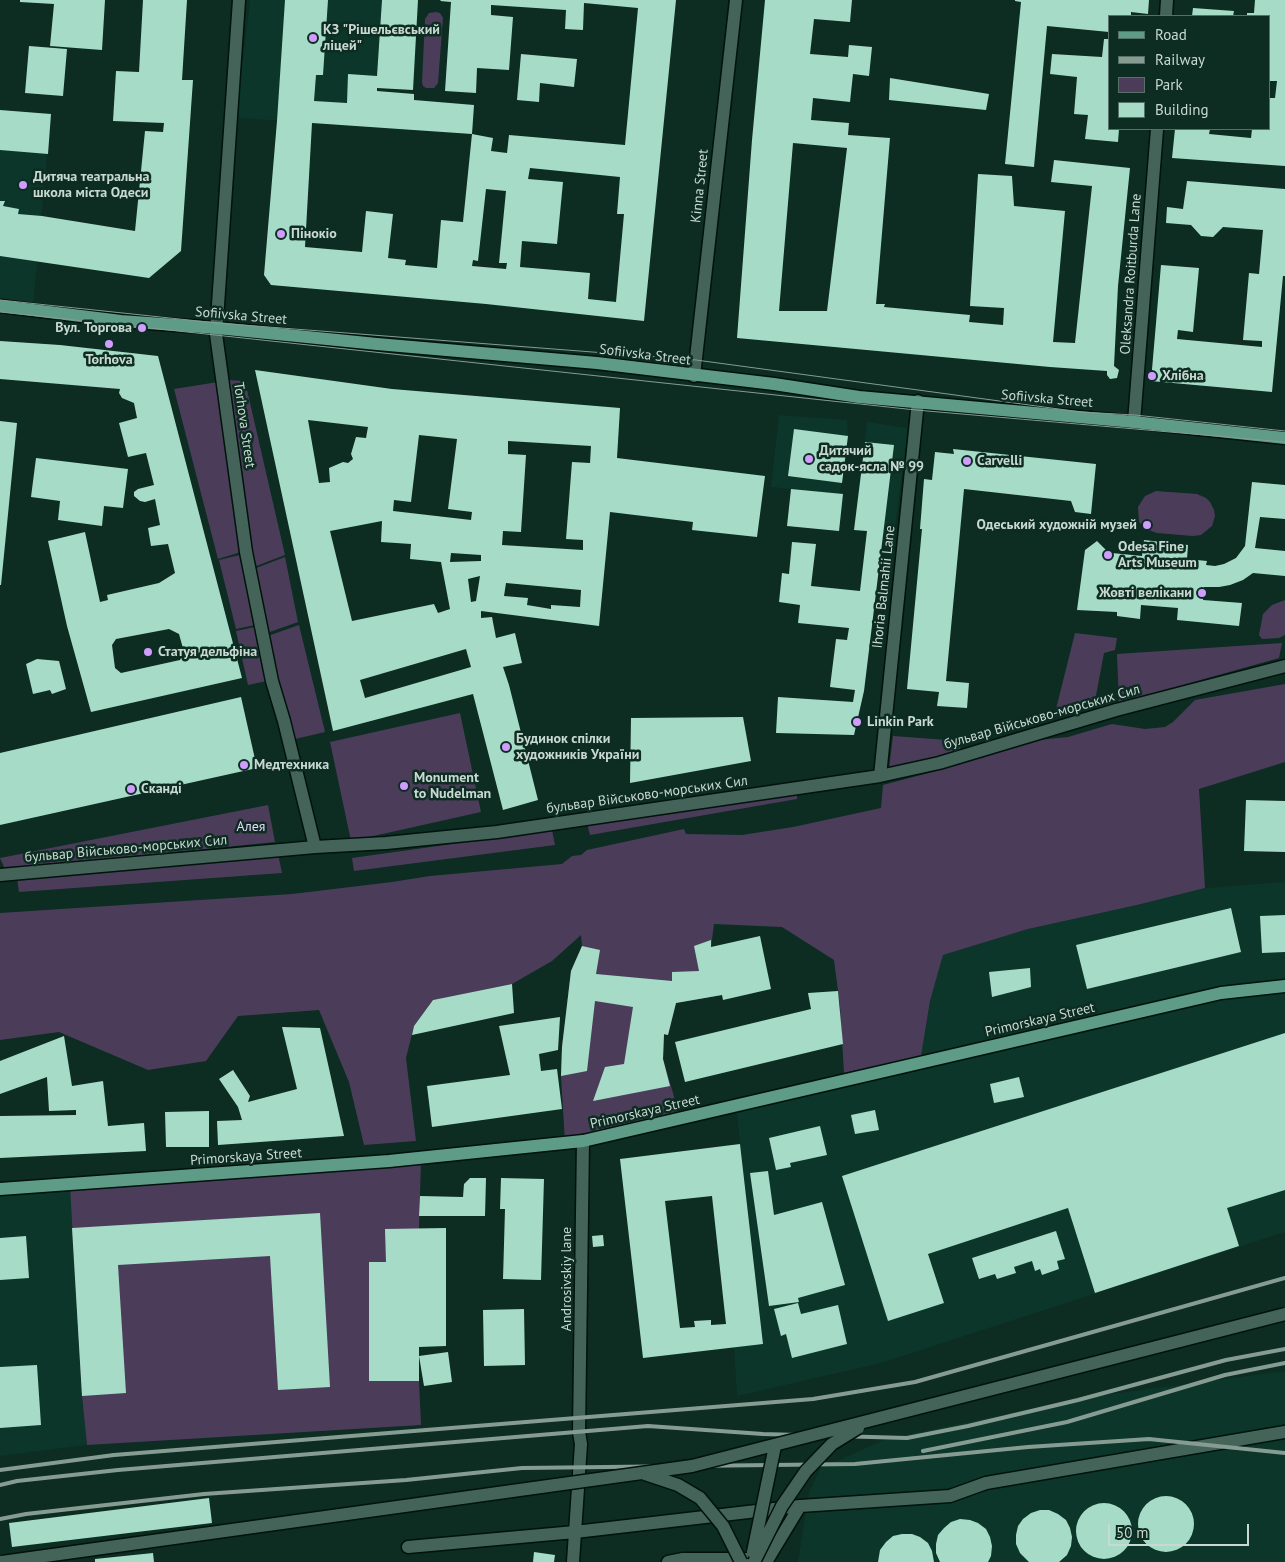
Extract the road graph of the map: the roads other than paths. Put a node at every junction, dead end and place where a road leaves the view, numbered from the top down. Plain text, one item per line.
1 (239, 0) edge
2 (736, 0) edge
3 (1168, 0) edge
4 (1166, 15) edge
5 (1157, 130) edge
6 (0, 306) edge
7 (216, 331) junction
8 (694, 376) junction
9 (918, 402) junction
10 (1134, 422) junction
11 (1285, 438) edge
12 (1285, 666) edge
13 (880, 776) junction
14 (316, 847) junction
15 (0, 875) edge
16 (1285, 986) edge
17 (583, 1141) junction
18 (0, 1189) edge
19 (1285, 1314) edge
20 (868, 1421) junction
21 (1285, 1432) edge
22 (775, 1446) junction
23 (643, 1474) junction
24 (800, 1506) junction
25 (575, 1532) junction
26 (408, 1547) dead end
27 (759, 1561) edge
28 (2, 1562) edge
29 (573, 1562) edge
30 (668, 1562) edge
31 (741, 1562) edge

1 - 7 street, Torhova Street
2 - 8 street, Kinna Street
3 - 4 street
5 - 10 street, Oleksandra Roitburda Lane
6 - 7 main road, Sofiivska Street
7 - 8 main road, Sofiivska Street
7 - 14 street, Torhova Street
8 - 9 main road, Sofiivska Street
9 - 10 main road, Sofiivska Street
9 - 13 street, Ihoria Balmahii Lane
10 - 11 main road, Sofiivska Street
12 - 13 street, бульвар Військово-морських Сил
13 - 14 street, бульвар Військово-морських Сил
14 - 15 street, бульвар Військово-морських Сил
16 - 17 main road, Primorskaya Street
17 - 18 main road, Primorskaya Street
17 - 25 street, Androsivskiy lane
19 - 20 street, bridge
20 - 22 street, bridge
20 - 27 street, bridge
21 - 24 street
22 - 23 street, bridge
22 - 27 street, bridge
23 - 28 street, bridge
23 - 31 street, bridge
24 - 25 street
24 - 27 street
25 - 26 street
25 - 29 street, Androsivskiy lane
27 - 30 street

